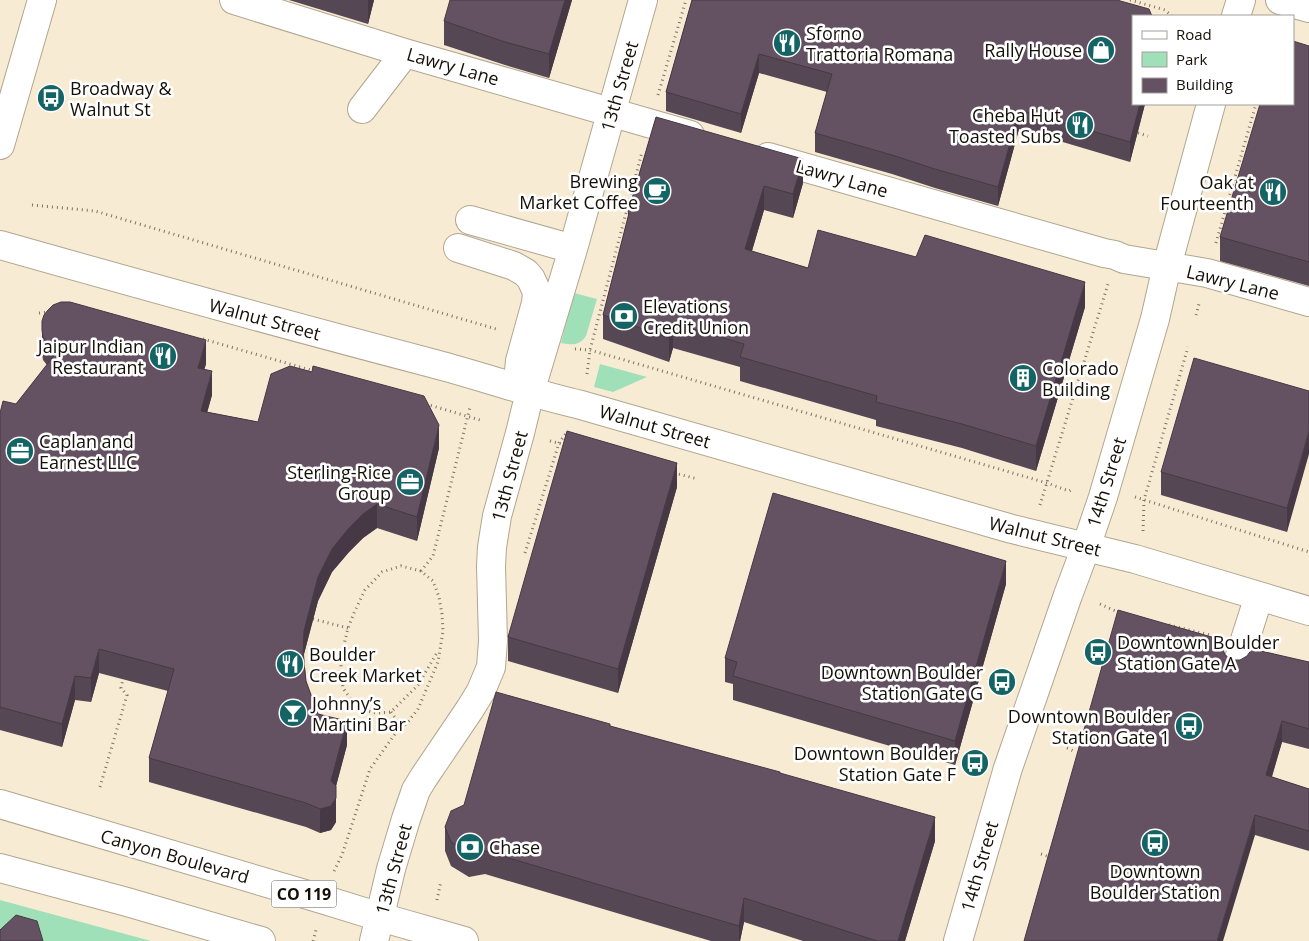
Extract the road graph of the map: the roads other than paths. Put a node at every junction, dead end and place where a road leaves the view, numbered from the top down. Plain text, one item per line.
1 (42, 0) edge
2 (234, 0) edge
3 (643, 0) edge
4 (1241, 0) edge
5 (1280, 0) edge
6 (1309, 8) edge
7 (1236, 15) edge
8 (405, 53) junction
9 (1212, 105) edge
10 (362, 109) dead end
11 (612, 112) junction
12 (714, 142) edge
13 (0, 145) edge
14 (742, 149) edge
15 (470, 220) dead end
16 (0, 245) edge
17 (458, 248) dead end
18 (573, 249) junction
19 (1167, 266) junction
20 (1309, 302) edge
21 (530, 392) junction
22 (1086, 548) junction
23 (1258, 596) junction
24 (1309, 611) edge
25 (1237, 665) edge
26 (0, 804) edge
27 (0, 868) edge
28 (377, 929) edge
29 (262, 941) edge
30 (464, 941) edge
31 (958, 941) edge

1 - 13 street
2 - 8 street, Lawry Lane
3 - 11 street, 13th Street
4 - 7 street
5 - 6 street
8 - 10 street
8 - 11 street, Lawry Lane
9 - 19 street, 14th Street
11 - 12 street, Lawry Lane
11 - 18 street, 13th Street
14 - 19 street, Lawry Lane
15 - 18 street
16 - 21 street, Walnut Street
17 - 21 street
18 - 21 street, 13th Street
19 - 20 street, Lawry Lane
19 - 22 street, 14th Street
21 - 22 street, Walnut Street
21 - 28 street, 13th Street
22 - 23 street, Walnut Street
22 - 31 street, 14th Street
23 - 24 street, Walnut Street
23 - 25 street
26 - 28 street, Canyon Boulevard / CO 119
27 - 29 street
28 - 30 street, Canyon Boulevard / CO 119

